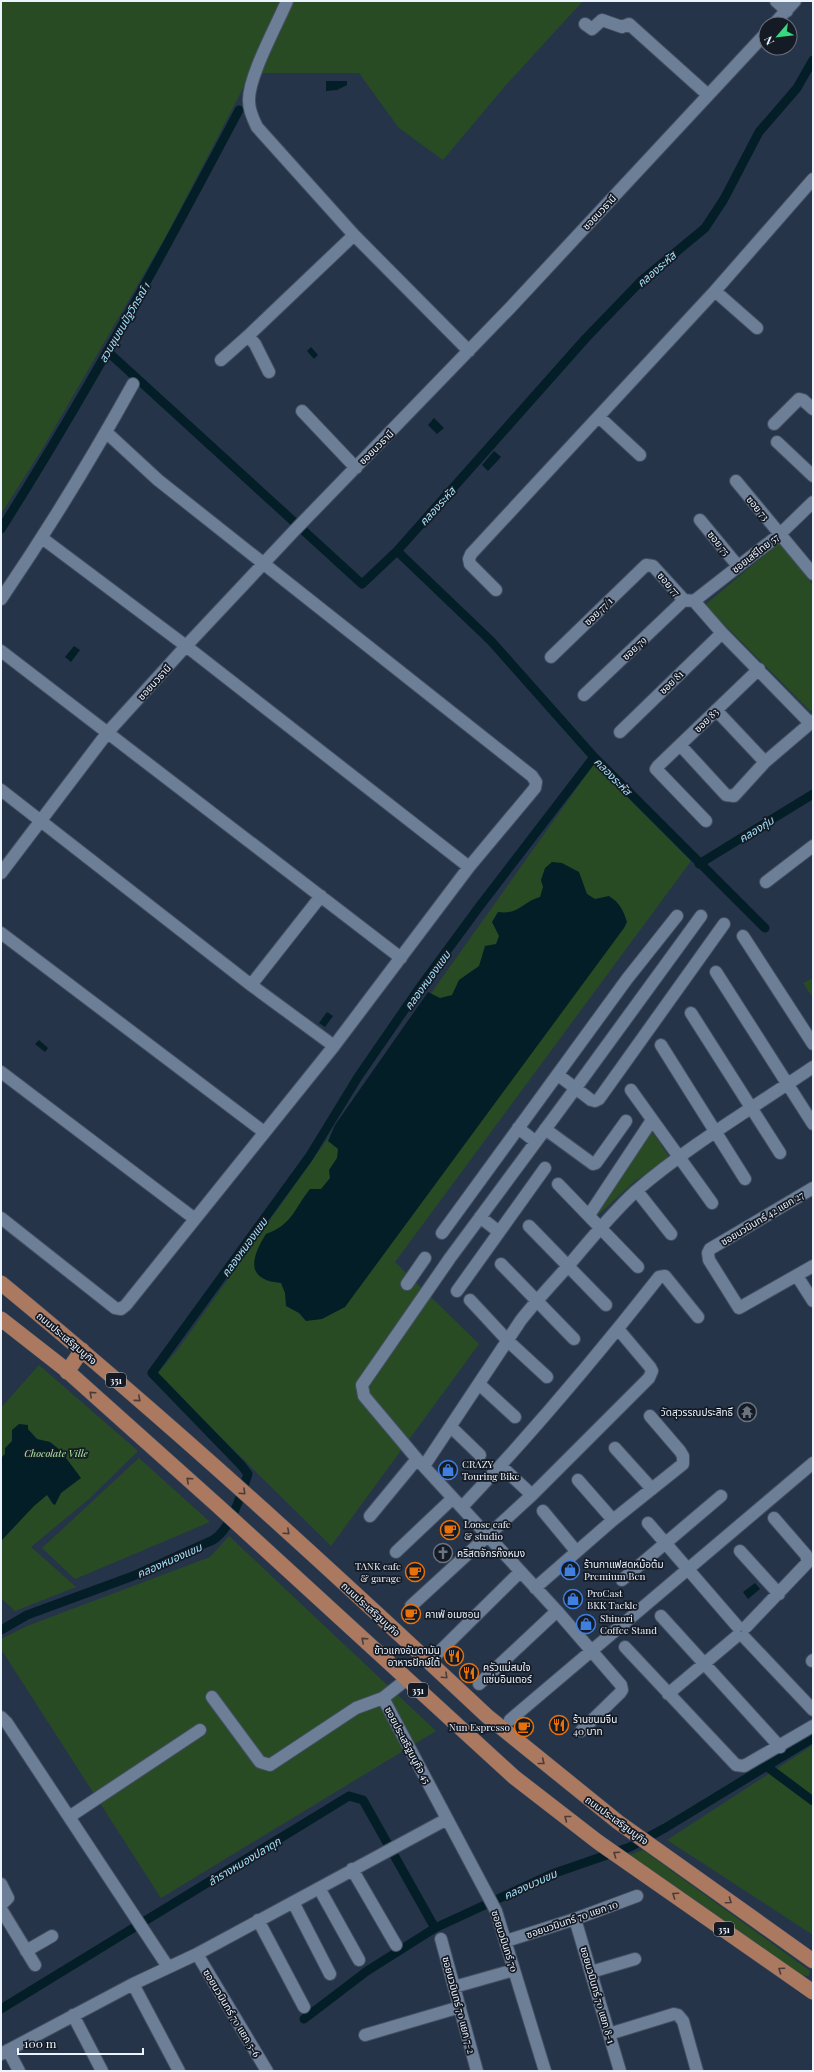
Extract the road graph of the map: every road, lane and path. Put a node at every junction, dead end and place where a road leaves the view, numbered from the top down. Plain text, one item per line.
1 (288, 1) edge
2 (776, 1) edge
3 (795, 1) edge
4 (787, 11) junction
5 (782, 16) edge
6 (585, 24) dead end
7 (758, 42) edge
8 (708, 95) junction
9 (813, 179) edge
10 (354, 235) junction
11 (715, 291) junction
12 (757, 328) dead end
13 (248, 336) junction
14 (469, 351) junction
15 (221, 360) dead end
16 (269, 372) dead end
17 (133, 384) dead end
18 (813, 409) edge
19 (302, 411) dead end
20 (599, 417) junction
21 (774, 424) dead end
22 (106, 432) junction
23 (777, 442) dead end
24 (640, 455) dead end
25 (356, 468) junction
26 (813, 476) edge
27 (736, 481) dead end
28 (813, 502) edge
29 (700, 520) dead end
30 (780, 534) junction
31 (42, 538) junction
32 (263, 565) junction
33 (646, 565) joint
34 (738, 566) junction
35 (813, 574) edge
36 (496, 590) dead end
37 (1, 599) edge
38 (689, 601) junction
39 (722, 633) junction
40 (186, 646) junction
41 (1, 651) edge
42 (551, 657) dead end
43 (759, 669) junction
44 (584, 695) dead end
45 (716, 710) junction
46 (812, 722) edge
47 (108, 732) junction
48 (620, 732) dead end
49 (680, 744) junction
50 (765, 762) junction
51 (1, 790) edge
52 (40, 820) junction
53 (706, 821) dead end
54 (813, 846) edge
55 (469, 867) junction
56 (1, 872) edge
57 (766, 882) dead end
58 (321, 896) junction
59 (677, 916) dead end
60 (701, 916) dead end
61 (724, 924) dead end
62 (1, 933) edge
63 (743, 936) dead end
64 (402, 958) junction
65 (716, 972) dead end
66 (251, 985) junction
67 (691, 1013) dead end
68 (813, 1044) edge
69 (661, 1045) dead end
70 (334, 1046) junction
71 (813, 1067) edge
72 (1, 1072) edge
73 (558, 1075) junction
74 (788, 1084) junction
75 (575, 1089) junction
76 (631, 1090) dead end
77 (752, 1108) junction
78 (652, 1120) junction
79 (626, 1121) dead end
80 (813, 1124) edge
81 (518, 1128) junction
82 (545, 1129) junction
83 (264, 1132) junction
84 (717, 1132) junction
85 (536, 1142) junction
86 (780, 1153) dead end
87 (678, 1159) junction
88 (545, 1168) dead end
89 (746, 1179) dead end
90 (558, 1184) dead end
91 (813, 1188) edge
92 (637, 1191) junction
93 (712, 1203) dead end
94 (456, 1215) junction
95 (589, 1215) junction
96 (480, 1217) junction
97 (1, 1218) edge
98 (195, 1220) junction
99 (529, 1226) dead end
100 (472, 1227) junction
101 (600, 1227) junction
102 (499, 1232) junction
103 (442, 1234) dead end
104 (671, 1234) dead end
105 (425, 1258) dead end
106 (501, 1264) dead end
107 (568, 1266) junction
108 (813, 1266) edge
109 (638, 1267) dead end
110 (417, 1269) junction
111 (797, 1276) junction
112 (433, 1282) junction
113 (1, 1283) edge
114 (406, 1284) dead end
115 (457, 1291) dead end
116 (536, 1299) junction
117 (470, 1300) dead end
118 (813, 1301) edge
119 (606, 1305) dead end
120 (698, 1316) dead end
121 (1, 1319) edge
122 (618, 1329) junction
123 (574, 1339) dead end
124 (508, 1341) junction
125 (82, 1350) junction
126 (67, 1372) junction
127 (547, 1377) dead end
128 (479, 1384) junction
129 (650, 1416) dead end
130 (515, 1417) dead end
131 (451, 1427) junction
132 (615, 1448) dead end
133 (480, 1455) dead end
134 (420, 1463) junction
135 (813, 1463) edge
136 (501, 1466) junction
137 (578, 1480) dead end
138 (652, 1489) junction
139 (532, 1495) junction
140 (721, 1496) dead end
141 (453, 1498) junction
142 (462, 1507) junction
143 (543, 1511) dead end
144 (370, 1516) dead end
145 (774, 1518) dead end
146 (613, 1520) junction
147 (648, 1523) dead end
148 (489, 1537) junction
149 (665, 1543) junction
150 (576, 1551) junction
151 (740, 1551) dead end
152 (396, 1552) dead end
153 (688, 1570) junction
154 (520, 1572) junction
155 (622, 1580) dead end
156 (535, 1588) junction
157 (779, 1594) junction
158 (411, 1606) dead end
159 (557, 1611) junction
160 (661, 1616) dead end
161 (741, 1631) junction
162 (625, 1647) dead end
163 (591, 1650) junction
164 (429, 1662) junction
165 (704, 1664) junction
166 (407, 1679) junction
167 (479, 1684) dead end
168 (668, 1694) junction
169 (212, 1697) dead end
170 (383, 1698) junction
171 (813, 1710) edge
172 (510, 1720) dead end
173 (3, 1723) edge
174 (813, 1726) edge
175 (200, 1730) dead end
176 (581, 1731) dead end
177 (780, 1747) junction
178 (69, 1817) junction
179 (447, 1819) junction
180 (352, 1869) junction
181 (1, 1884) edge
182 (319, 1888) junction
183 (637, 1896) dead end
184 (293, 1902) junction
185 (1, 1905) edge
186 (1, 1909) edge
187 (575, 1919) junction
188 (258, 1920) junction
189 (52, 1936) dead end
190 (441, 1939) dead end
191 (506, 1941) junction
192 (396, 1945) dead end
193 (26, 1950) junction
194 (197, 1954) junction
195 (635, 1959) dead end
196 (359, 1960) dead end
197 (813, 1961) edge
198 (35, 1965) dead end
199 (168, 1967) junction
200 (514, 1970) junction
201 (591, 1972) junction
202 (330, 1974) dead end
203 (133, 1984) junction
204 (454, 1987) junction
205 (813, 1992) edge
206 (304, 2007) dead end
207 (460, 2007) junction
208 (73, 2015) junction
209 (609, 2034) junction
210 (365, 2035) dead end
211 (4, 2052) edge
212 (19, 2071) edge
213 (102, 2071) edge
214 (179, 2071) edge
215 (267, 2071) edge
216 (477, 2071) edge
217 (545, 2071) edge
218 (620, 2071) edge
219 (697, 2071) edge

1 - 10 street
2 - 4 street
3 - 4 street
4 - 5 street
6 - 8 street
7 - 8 street, ซอยนวธานี
8 - 14 street, ซอยนวธานี
9 - 11 street
10 - 13 street
10 - 14 street
11 - 12 street
11 - 20 street
13 - 15 street
13 - 16 street
14 - 25 street, ซอยนวธานี
17 - 22 street
18 - 21 street
19 - 25 street
20 - 24 street
20 - 36 street
22 - 31 street
22 - 32 street
23 - 26 street
25 - 32 street, ซอยนวธานี
27 - 30 street, ซอย 73
28 - 30 street, ซอยเสรีไทย 57
29 - 34 street, ซอย 75
30 - 34 street, ซอยเสรีไทย 57
30 - 35 street, ซอย 73
31 - 37 street
31 - 40 street
32 - 40 street, ซอยนวธานี
32 - 55 street
33 - 38 street, ซอย 77
33 - 42 street, ซอย 77/1
34 - 38 street, ซอยเสรีไทย 57
38 - 39 street, ซอย 77
38 - 44 street, ซอย 79
39 - 43 street, ซอย 77
39 - 48 street, ซอย 81
40 - 47 street, ซอยนวธานี
40 - 55 street
41 - 47 street
43 - 45 street, ซอย 83
43 - 46 street, ซอย 77
45 - 49 street, ซอย 83
45 - 50 street
46 - 50 street
47 - 52 street, ซอยนวธานี
47 - 58 street
49 - 50 street
49 - 53 street, ซอย 83
51 - 52 street
52 - 56 street, ซอยนวธานี
52 - 66 street
54 - 57 street
55 - 64 street
58 - 64 street
58 - 66 street
59 - 73 street
60 - 75 street
61 - 75 street
62 - 83 street
63 - 68 street
64 - 70 street
65 - 74 street
66 - 70 street
67 - 77 street
69 - 84 street
70 - 83 street
71 - 74 street
72 - 98 street
73 - 75 street
73 - 81 street
74 - 77 street
74 - 80 street
75 - 82 street
76 - 78 street
77 - 84 street
77 - 86 street
78 - 87 street
78 - 95 street
79 - 82 street
81 - 85 street
81 - 94 street
82 - 85 street
83 - 98 street
84 - 87 street
84 - 89 street
85 - 96 street
87 - 92 street
87 - 93 street
88 - 102 street
90 - 95 street
91 - 111 street, ซอยนวมินทร์ 42 แยก 27
92 - 101 street
92 - 104 street
94 - 100 street
94 - 103 street
95 - 101 street
96 - 100 street
96 - 102 street
97 - 98 street
99 - 107 street
100 - 112 street
101 - 107 street
101 - 109 street
102 - 115 street
105 - 110 street
106 - 116 street
107 - 116 street
107 - 119 street
108 - 111 street
110 - 112 street
110 - 114 street
111 - 118 street
112 - 134 street
113 - 125 main road, ถนนประเสริฐมนูกิจ / 351
116 - 123 street
116 - 124 street
117 - 124 street
120 - 122 street
121 - 126 main road, 351
122 - 136 street
122 - 139 street
124 - 127 street
124 - 128 street
125 - 126 main road
125 -> 164 main road, ถนนประเสริฐมนูกิจ / 351
166 -> 126 main road, 351
128 - 130 street
128 - 131 street
129 - 138 street
131 - 133 street
131 - 134 street
132 - 138 street
134 - 141 street
134 - 144 street
135 - 153 street
136 - 139 street
136 - 142 street
137 - 146 street
138 - 146 street
139 - 148 street
140 - 149 street
141 - 142 street
141 - 152 street
142 - 148 street
143 - 150 street
145 - 157 street
146 - 150 street
147 - 149 street
148 - 154 street
148 - 158 street
149 - 153 street
149 - 155 street
150 - 156 street
151 - 157 street
153 - 161 street
153 - 163 street
154 - 156 street
154 - 164 street
156 - 159 street
157 - 161 street
159 - 163 street
159 - 167 street
160 - 165 street
161 - 165 street
161 - 171 street
162 - 168 street
163 - 172 street
163 - 176 street
164 -> 197 main road, ถนนประเสริฐมนูกิจ / 351
165 - 168 street
165 - 177 street
166 - 170 street, ซอยประเสริฐมนูกิจ 45
205 -> 166 main road, 351
168 - 177 street
169 - 170 street
170 - 179 street, ซอยประเสริฐมนูกิจ 45
173 - 178 street
174 - 177 street
175 - 178 street
178 - 199 street
179 - 180 street
179 - 191 street, ซอยนวมินทร์ 70
180 - 182 street
180 - 192 street
181 - 185 street
182 - 184 street
182 - 196 street
183 - 187 street, ซอยนวมินทร์ 70 แยก 10
184 - 188 street
184 - 202 street
186 - 193 street
187 - 191 street, ซอยนวมินทร์ 70 แยก 10
187 - 201 street, ซอยนวมินทร์ 70 แยก 8-1
188 - 194 street
188 - 206 street
189 - 193 street
190 - 204 street, ซอยนวมินทร์ 70 แยก 7-2
191 - 200 street, ซอยนวมินทร์ 70
193 - 198 street
194 - 199 street
194 - 215 street, ซอยนวมินทร์ 70 แยก 5-6
195 - 201 street
199 - 203 street
200 - 204 street
200 - 217 street, ซอยนวมินทร์ 70
201 - 209 street, ซอยนวมินทร์ 70 แยก 8-1
203 - 208 street
203 - 214 street
204 - 207 street, ซอยนวมินทร์ 70 แยก 7-2
207 - 210 street
207 - 216 street, ซอยนวมินทร์ 70 แยก 7-2
208 - 211 street
208 - 213 street
209 - 218 street, ซอยนวมินทร์ 70 แยก 8-1
209 - 219 street
211 - 212 street

